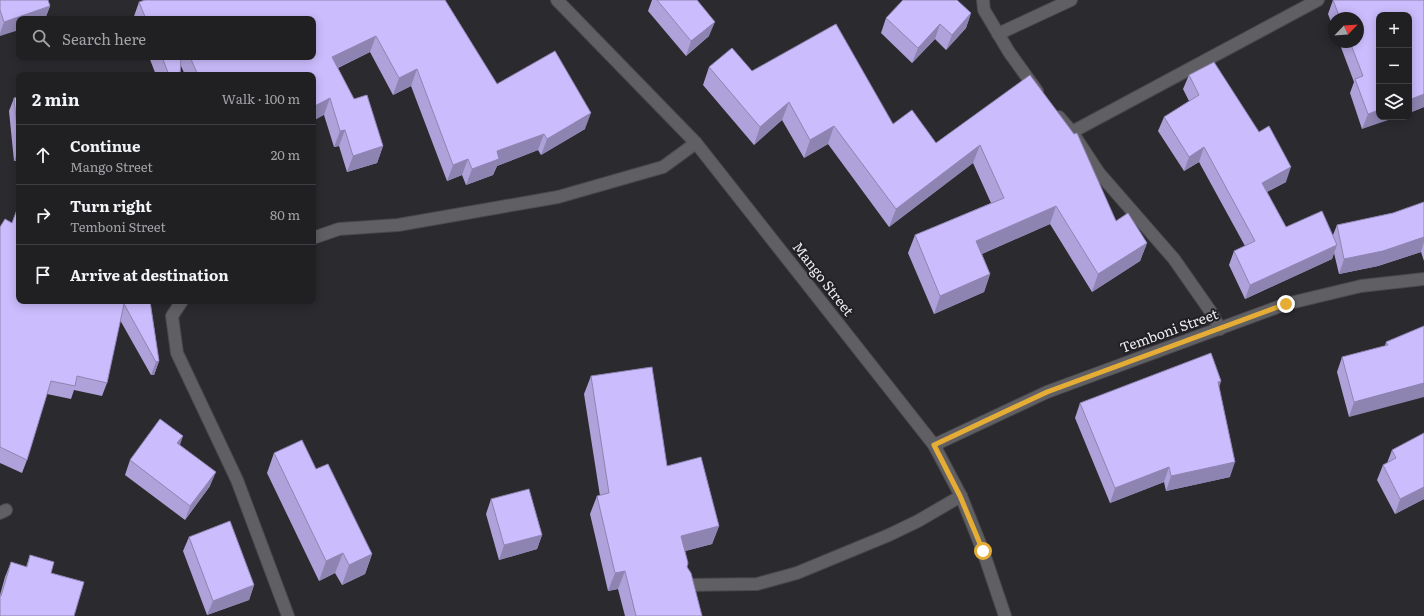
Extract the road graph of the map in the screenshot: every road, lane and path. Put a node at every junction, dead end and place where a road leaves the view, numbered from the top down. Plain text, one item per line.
1 (557, 0) edge
2 (983, 0) edge
3 (1071, 0) edge
4 (1318, 0) edge
5 (998, 34) junction
6 (1072, 132) junction
7 (696, 143) junction
8 (316, 237) edge
9 (1424, 279) edge
10 (180, 304) edge
11 (1220, 328) junction
12 (934, 445) junction
13 (960, 496) junction
14 (688, 585) edge
15 (288, 616) edge
16 (1004, 616) edge

1 - 7 street, Mango Street
2 - 5 street
3 - 5 street
4 - 6 street
5 - 6 street
6 - 11 street
7 - 8 street
7 - 12 street, Mango Street
9 - 11 street, Temboni Street
10 - 15 street
11 - 12 street, Temboni Street
12 - 13 street, Mango Street
13 - 14 street
13 - 16 street, Mango Street

